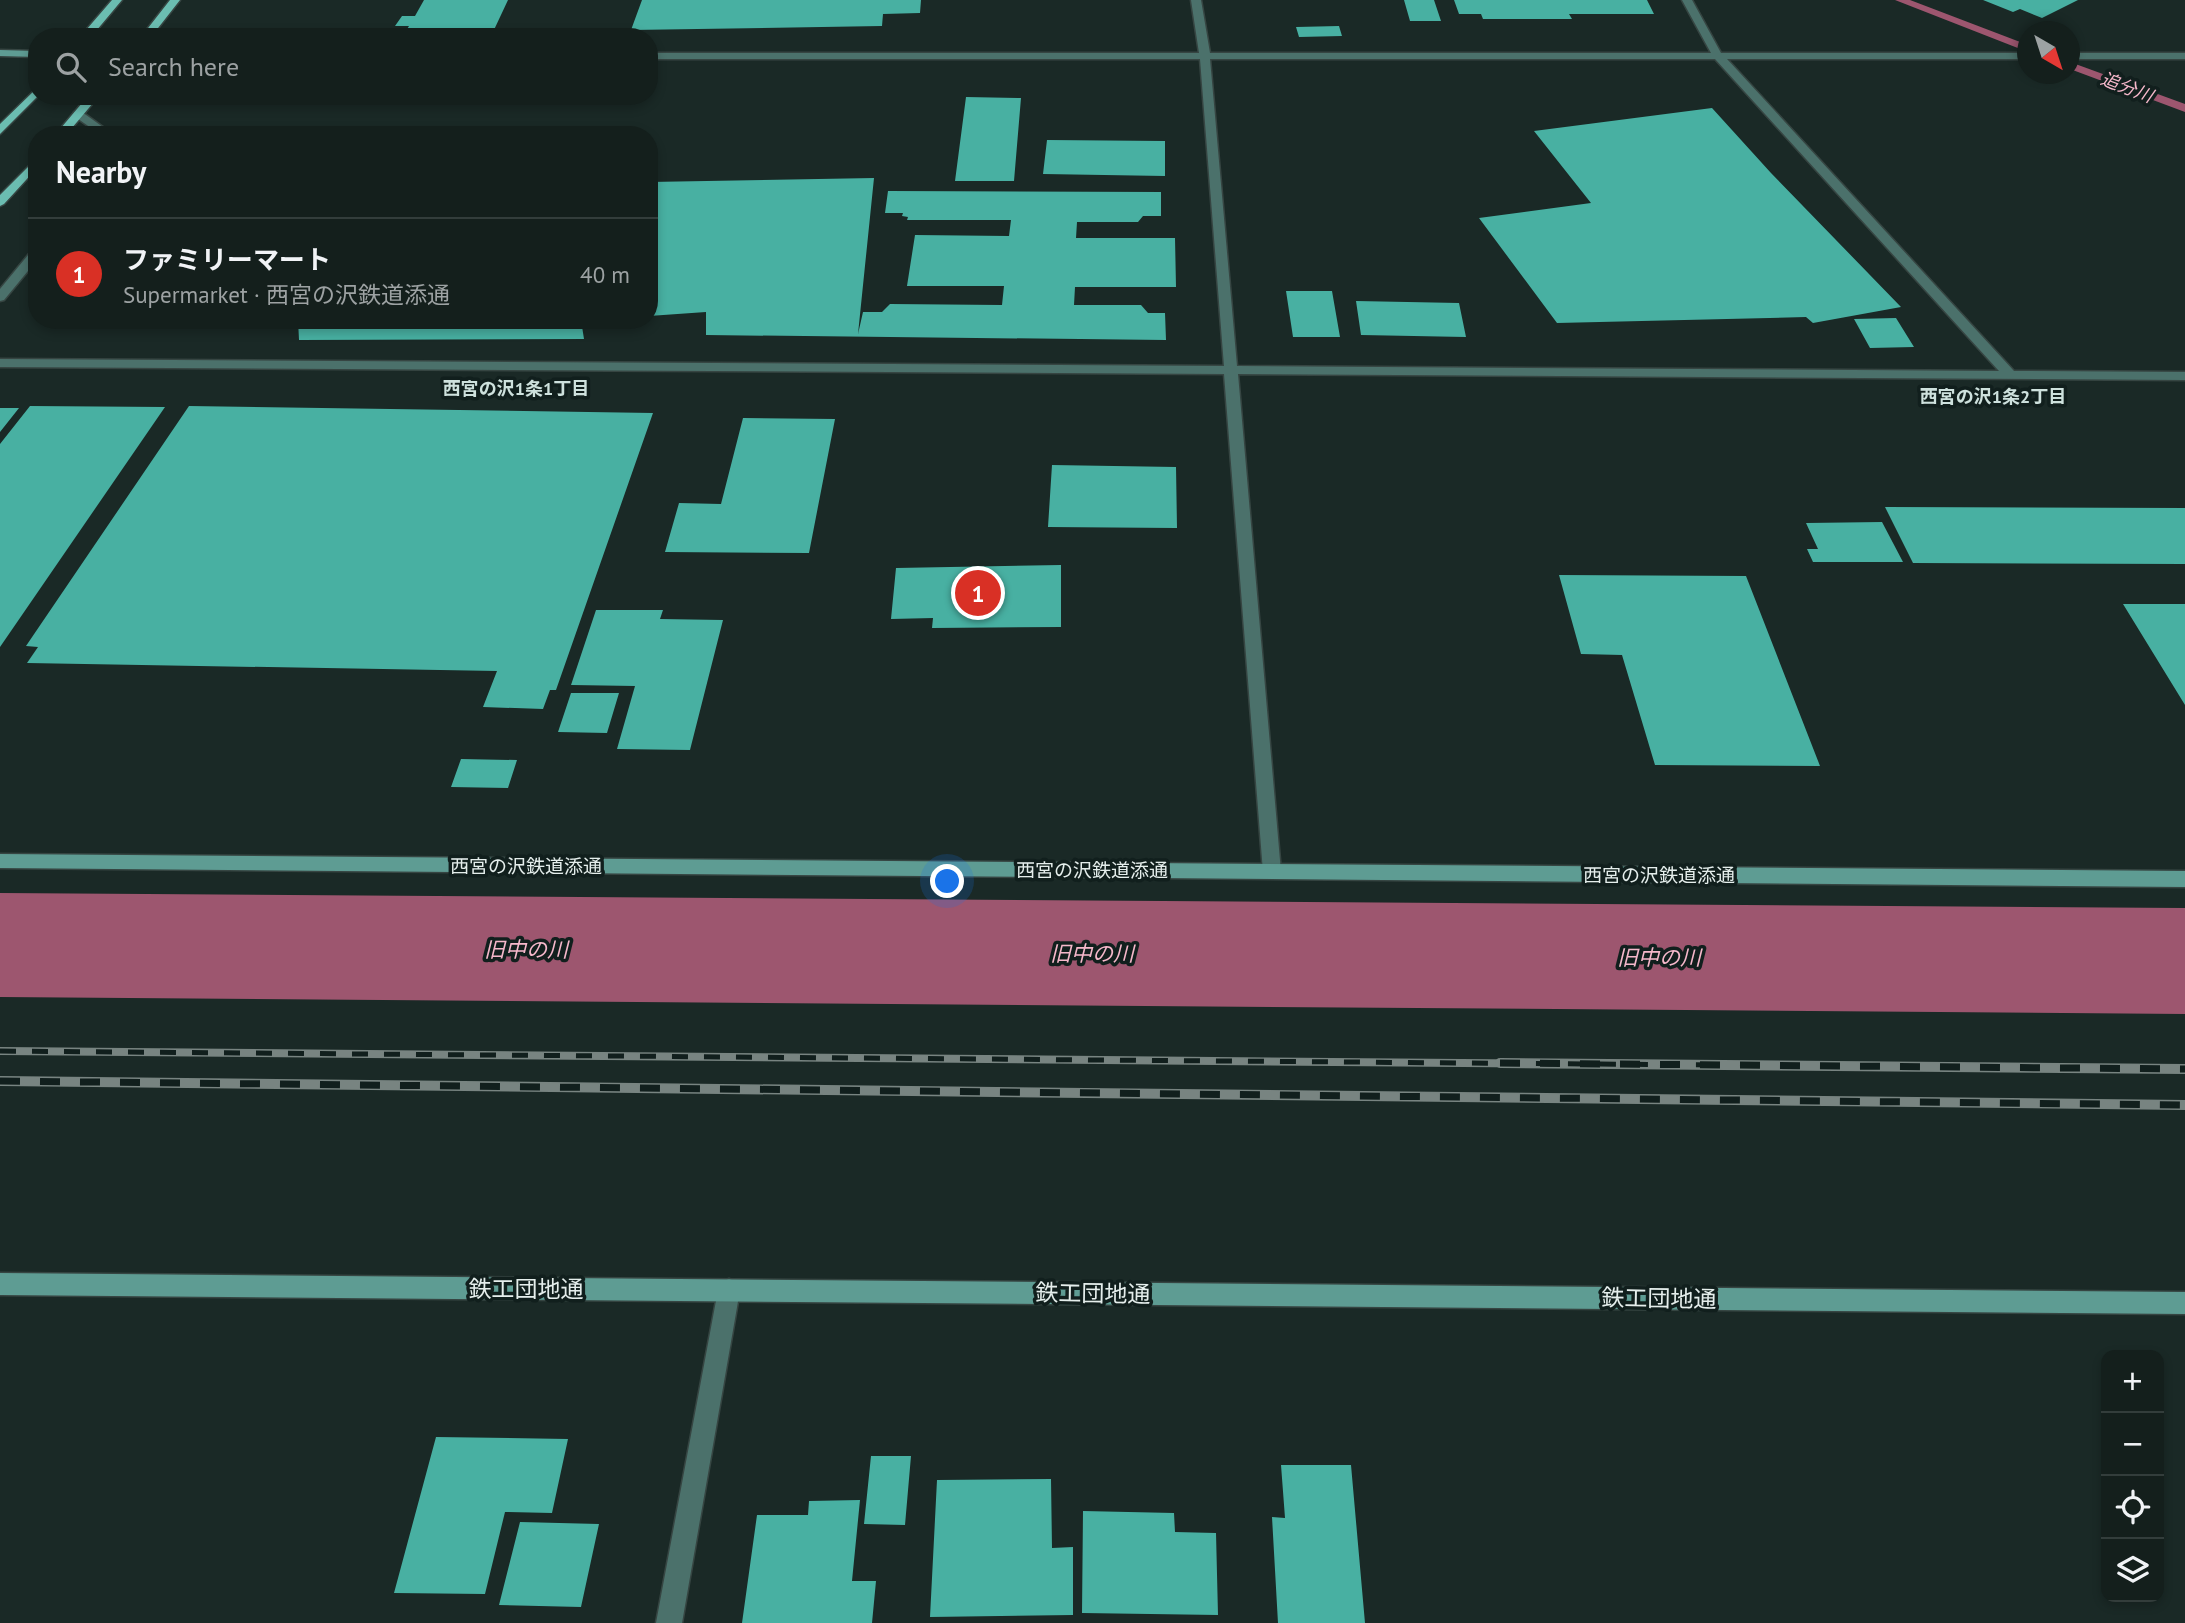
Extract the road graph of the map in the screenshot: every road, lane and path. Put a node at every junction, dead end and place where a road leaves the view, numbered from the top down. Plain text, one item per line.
1 (117, 0) edge
2 (175, 0) edge
3 (1196, 0) edge
4 (1687, 0) edge
5 (93, 28) edge
6 (153, 28) edge
7 (0, 53) edge
8 (28, 54) edge
9 (658, 55) edge
10 (1205, 56) junction
11 (1717, 56) junction
12 (2017, 56) edge
13 (2080, 56) edge
14 (2185, 56) edge
15 (28, 101) edge
16 (86, 105) edge
17 (78, 114) junction
18 (68, 126) edge
19 (96, 126) edge
20 (0, 131) edge
21 (28, 171) edge
22 (0, 202) edge
23 (28, 263) edge
24 (0, 297) edge
25 (0, 363) edge
26 (1231, 369) junction
27 (2010, 375) junction
28 (2185, 376) edge
29 (0, 861) edge
30 (1272, 872) junction
31 (2185, 879) edge
32 (0, 1284) edge
33 (730, 1290) junction
34 (2185, 1303) edge
35 (669, 1623) edge

1 - 5 main road
2 - 6 main road
3 - 10 street
4 - 11 street
7 - 8 street
9 - 10 street
10 - 11 street
10 - 26 street
11 - 12 street
11 - 27 street
13 - 14 street
15 - 20 main road
16 - 17 main road
17 - 18 main road
17 - 19 street
21 - 22 main road
23 - 24 street
25 - 26 street
26 - 27 street
26 - 30 street
27 - 28 street
29 - 30 street, 西宮の沢鉄道添通
30 - 31 street, 西宮の沢鉄道添通
32 - 33 street, 鉄工団地通
33 - 34 street, 鉄工団地通
33 - 35 street

